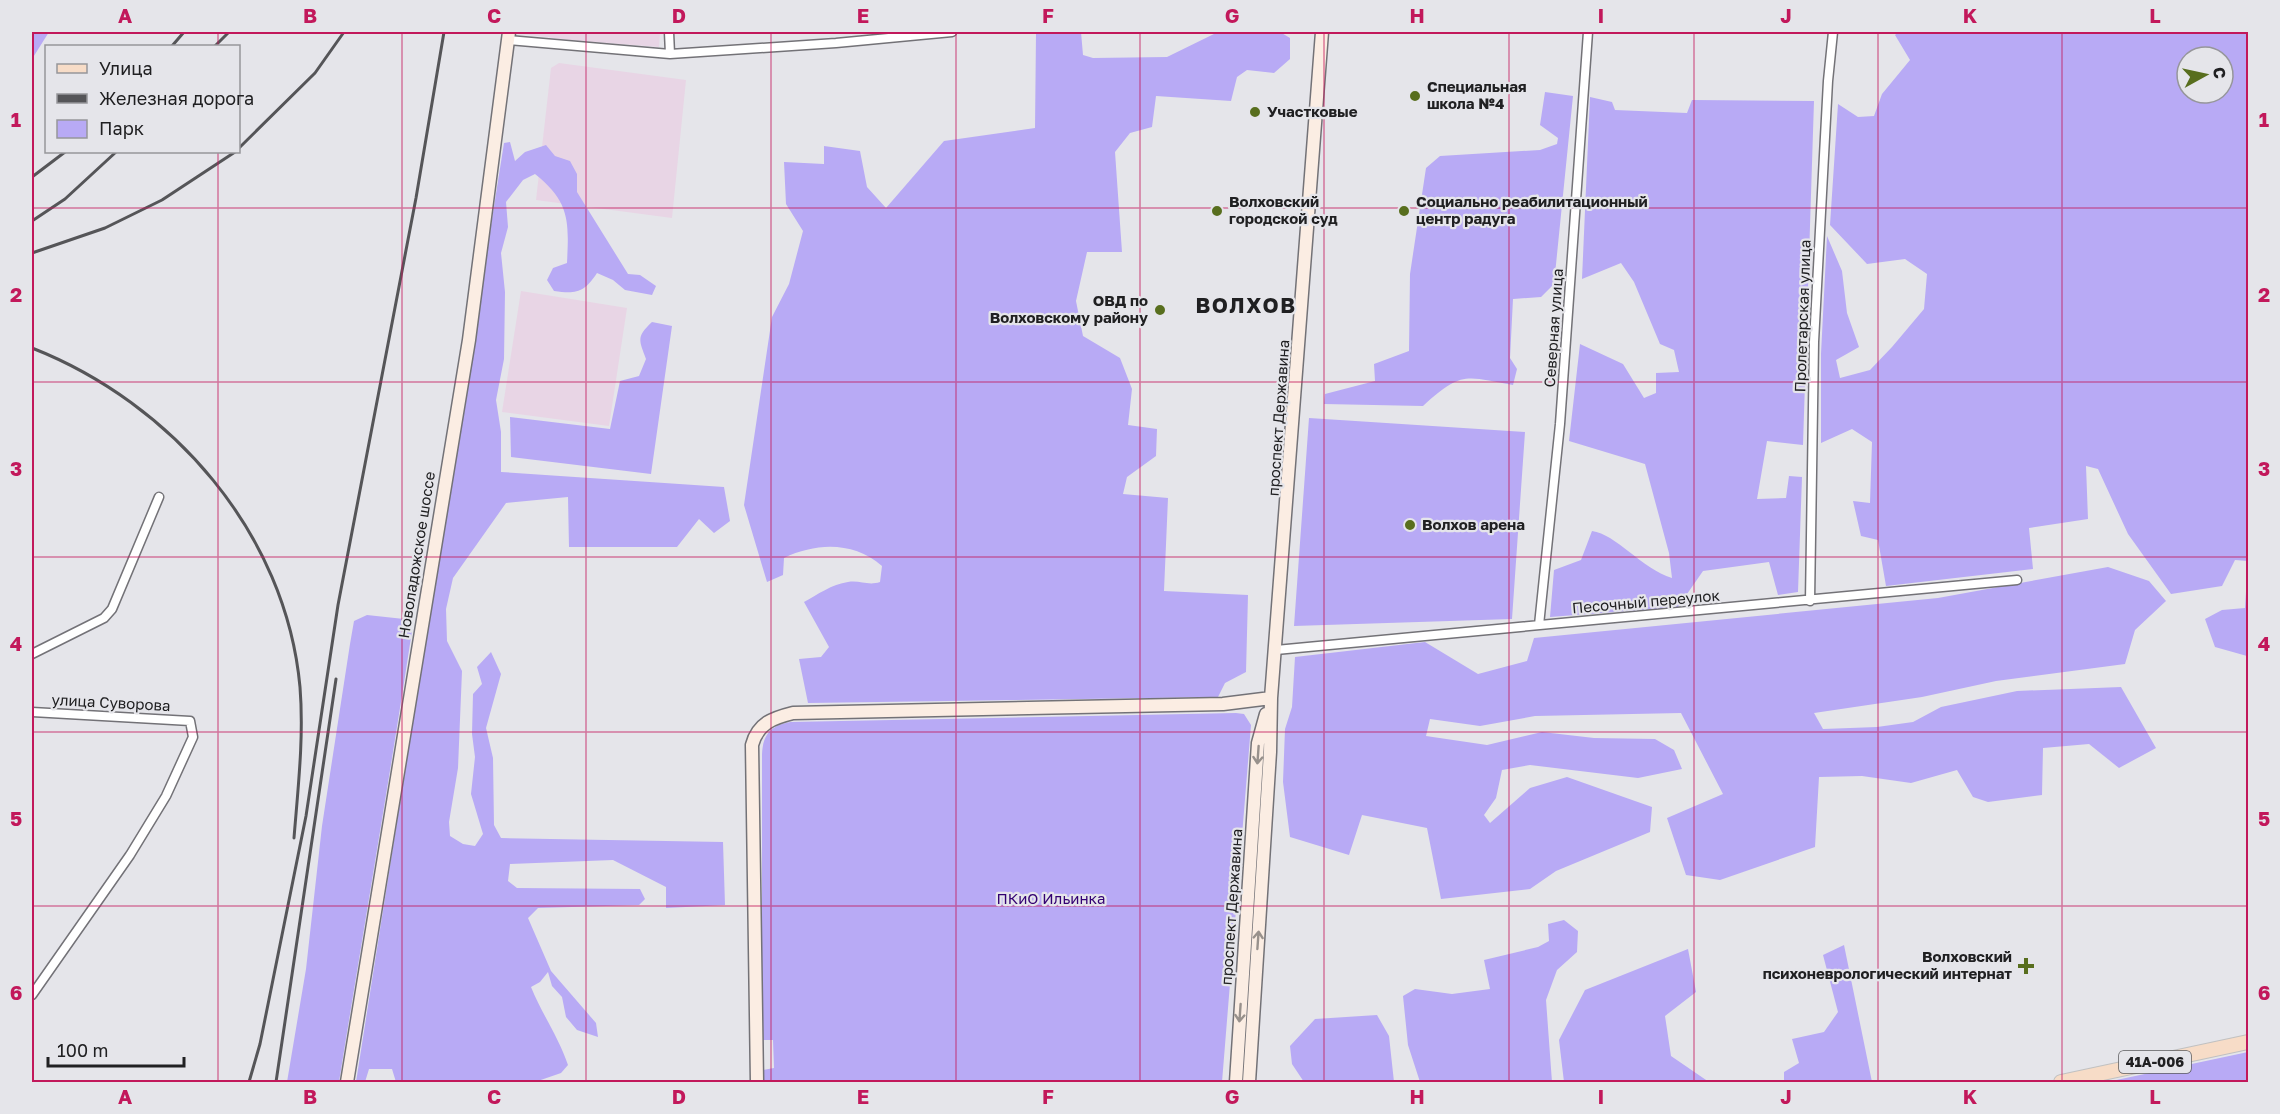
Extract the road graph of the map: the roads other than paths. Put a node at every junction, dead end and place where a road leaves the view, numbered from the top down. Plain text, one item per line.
1 (669, 32) edge
2 (952, 32) edge
3 (1322, 32) edge
4 (1588, 32) edge
5 (1833, 32) edge
6 (508, 36) edge
7 (670, 54) junction
8 (159, 497) dead end
9 (2017, 580) dead end
10 (1810, 601) junction
11 (1539, 625) junction
12 (1276, 650) junction
13 (32, 654) edge
14 (1270, 698) junction
15 (32, 712) edge
16 (32, 995) edge
17 (2248, 1042) edge
18 (347, 1083) edge
19 (757, 1083) edge
20 (1236, 1083) edge
21 (1249, 1083) edge
22 (2061, 1083) edge

1 - 7 street
2 - 7 street
3 - 12 main road, проспект Державина
4 - 11 street, Северная улица
5 - 10 street, Пролетарская улица
6 - 7 street
6 - 18 main road, Новоладожское шоссе
8 - 13 street
9 - 10 street, Песочный переулок
10 - 11 street, Песочный переулок
11 - 12 street, Песочный переулок
12 - 14 main road, проспект Державина
14 - 19 main road
14 -> 20 main road, проспект Державина
21 -> 14 main road, проспект Державина
15 - 16 street, улица Суворова
17 - 22 main road, 41А-006

